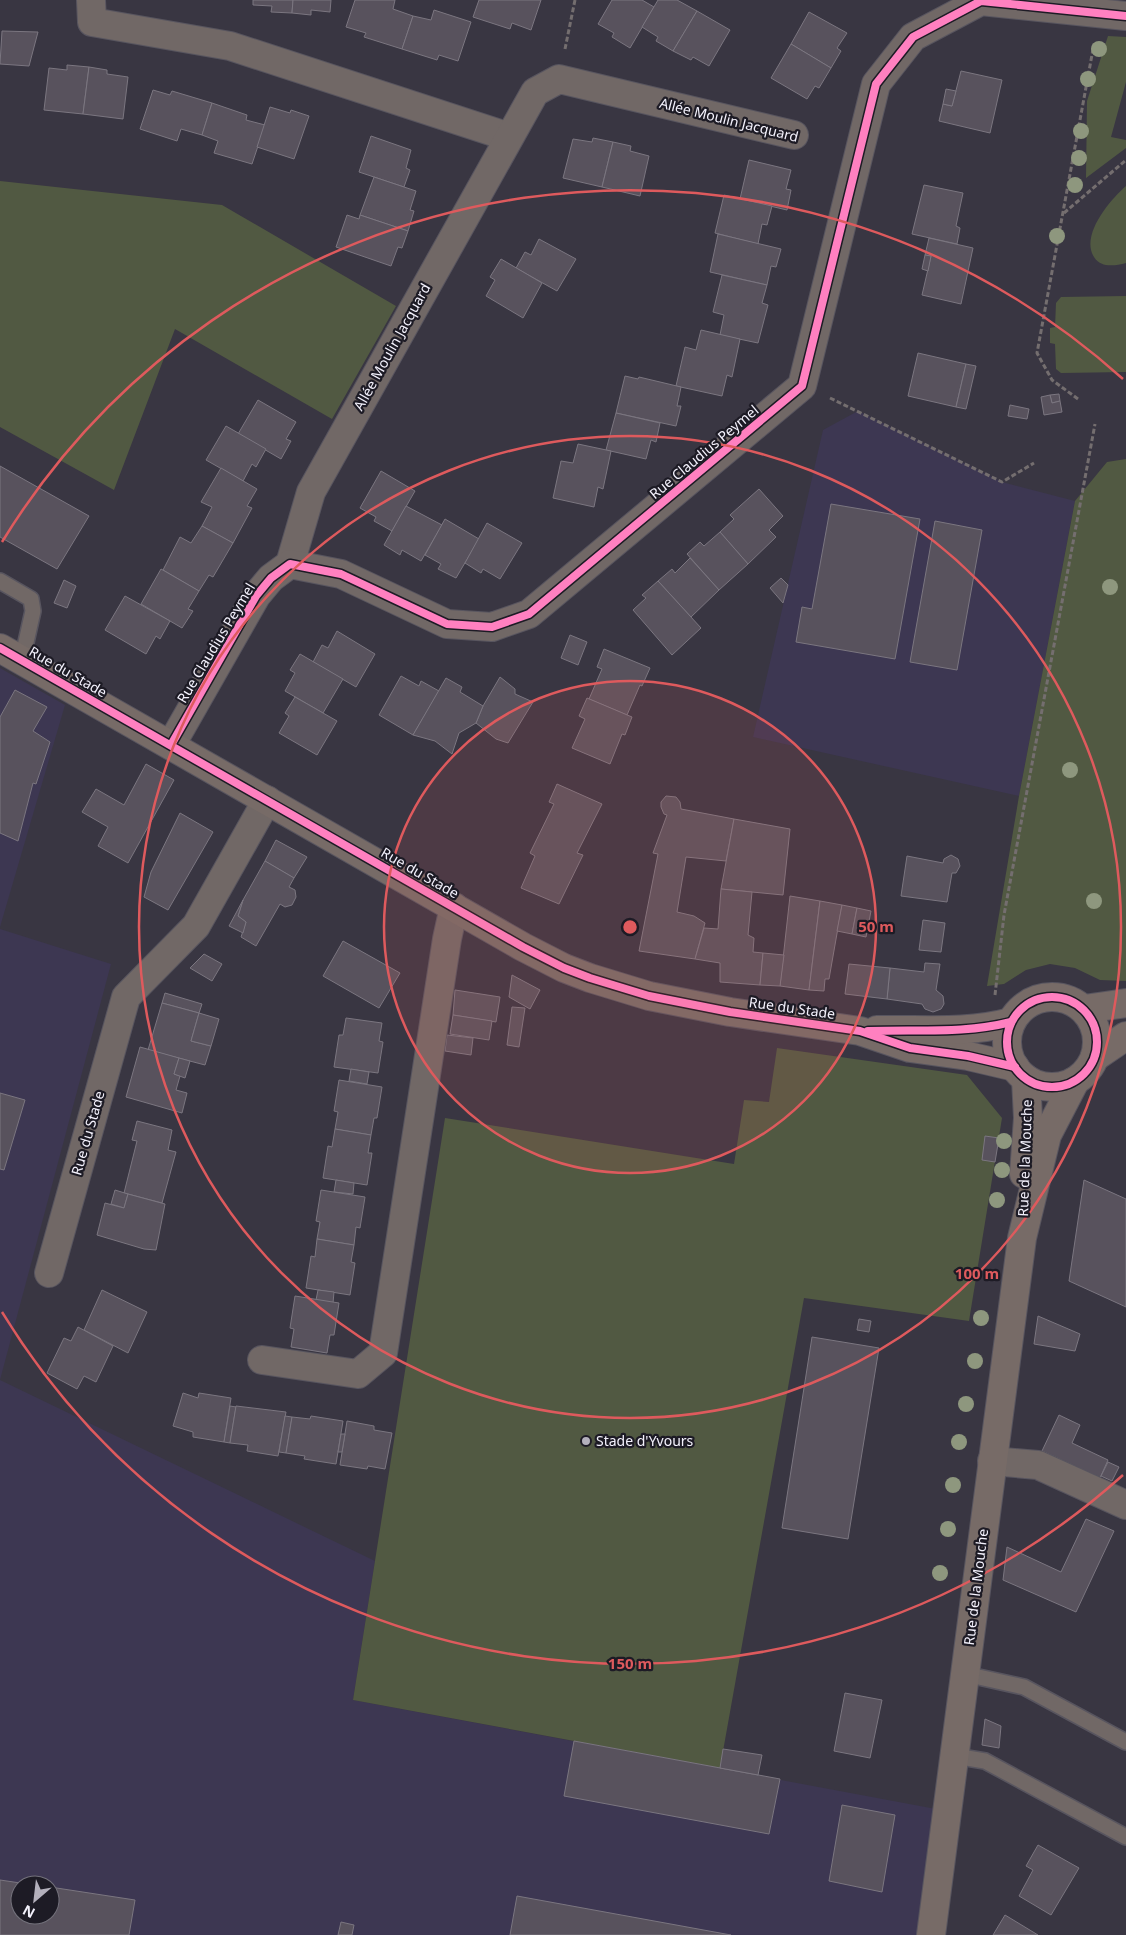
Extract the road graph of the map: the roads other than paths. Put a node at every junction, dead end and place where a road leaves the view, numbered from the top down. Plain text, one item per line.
1 (91, 0) edge
2 (1113, 15) edge
3 (794, 135) dead end
4 (509, 137) junction
5 (290, 564) junction
6 (0, 581) edge
7 (11, 654) edge
8 (171, 745) junction
9 (267, 800) junction
10 (454, 907) junction
11 (1126, 1003) edge
12 (1084, 1009) junction
13 (1011, 1022) junction
14 (860, 1031) junction
15 (1126, 1036) edge
16 (1095, 1057) junction
17 (1020, 1073) junction
18 (1075, 1081) junction
19 (1022, 1238) junction
20 (49, 1272) dead end
21 (262, 1360) dead end
22 (992, 1461) junction
23 (1126, 1505) edge
24 (965, 1674) junction
25 (1126, 1742) edge
26 (955, 1756) junction
27 (1126, 1837) edge
28 (931, 1935) edge

1 - 4 street
2 - 5 street, Rue Claudius Peymel
3 - 4 street, Allée Moulin Jacquard
4 - 5 street, Allée Moulin Jacquard
5 - 8 street, Rue Claudius Peymel
6 - 7 lane
7 - 8 street, Rue du Stade
8 - 9 street, Rue du Stade
9 - 10 street, Rue du Stade
9 - 20 street, Rue du Stade
10 - 14 street, Rue du Stade
10 - 21 street
11 - 12 street
12 - 13 street
12 - 16 street
13 - 14 street, Rue du Stade
13 - 17 street
14 - 17 street, Rue du Stade
15 - 16 street
16 - 18 street
17 - 18 street, Rue du Stade
17 - 19 street, Rue de la Mouche
18 - 19 street, Rue de la Mouche
19 - 22 street, Rue de la Mouche
22 - 23 street
22 - 24 street, Rue de la Mouche
24 - 25 lane
24 - 26 street, Rue de la Mouche
26 - 27 lane
26 - 28 street, Rue de la Mouche

